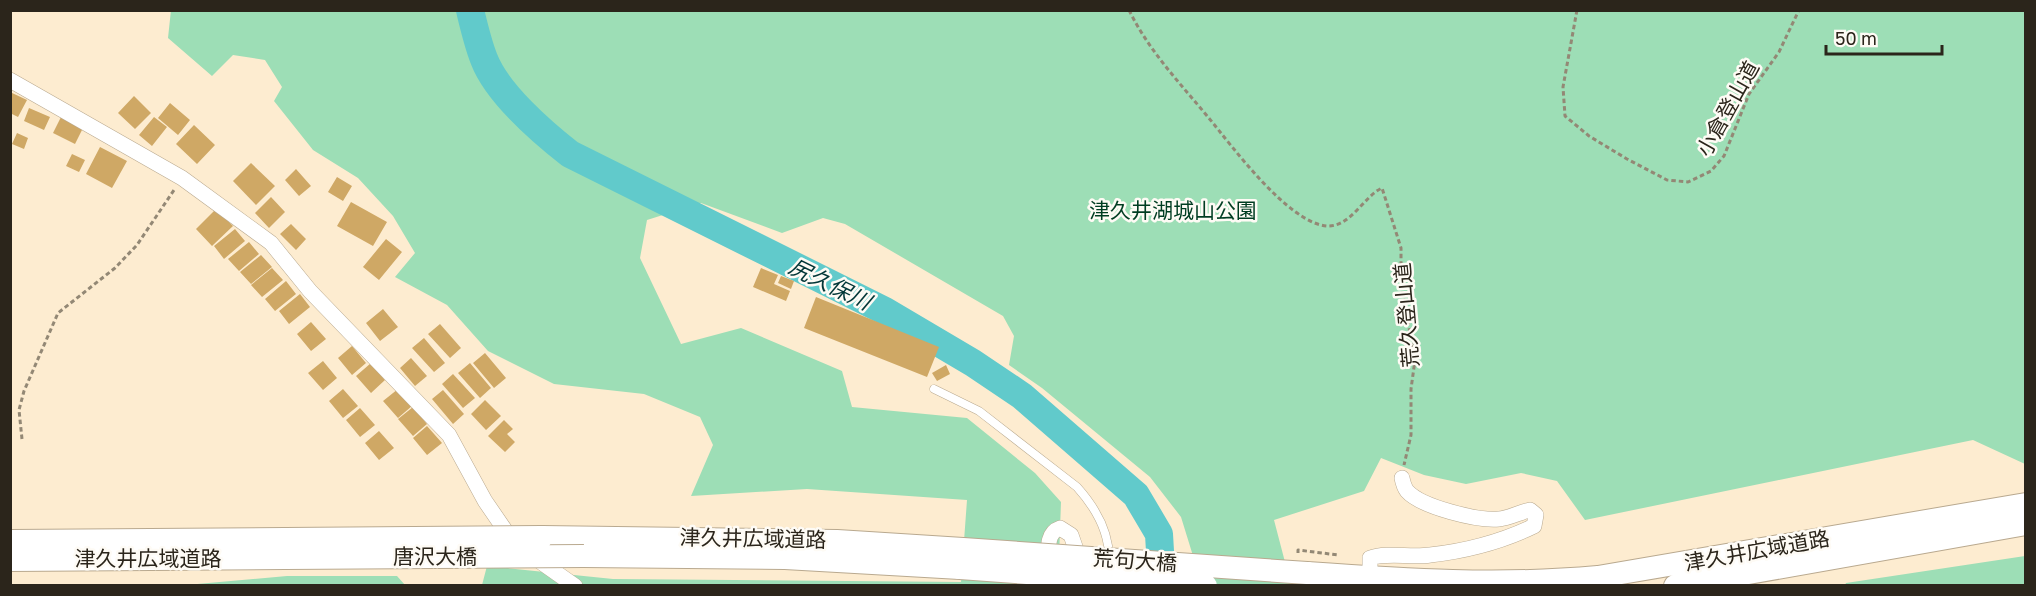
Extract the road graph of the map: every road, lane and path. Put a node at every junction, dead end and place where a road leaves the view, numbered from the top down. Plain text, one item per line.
1 (1129, 10) edge
2 (1577, 10) edge
3 (1799, 10) edge
4 (10, 80) edge
5 (182, 178) junction
6 (934, 389) dead end
7 (22, 438) dead end
8 (1402, 478) joint
9 (2025, 504) edge
10 (2025, 524) edge
11 (542, 537) joint
12 (10, 541) edge
13 (285, 548) junction
14 (1298, 550) dead end
15 (1339, 555) dead end
16 (584, 556) joint
17 (961, 559) junction
18 (10, 560) edge
19 (1307, 573) joint
20 (1370, 577) junction
21 (575, 585) edge
22 (1048, 585) edge
23 (1091, 585) edge
24 (1102, 585) edge
25 (1206, 585) edge
26 (1675, 585) edge

1 - 8 path, 荒久登山道
2 - 3 path, 小倉登山道
4 - 5 street
5 - 7 path
5 - 21 street
6 - 24 lane
8 - 20 street
9 - 20 main road, 津久井広域道路
10 - 26 main road, 津久井広域道路
11 - 13 main road, 唐沢大橋, bridge
11 - 17 main road, 津久井広域道路
12 - 13 main road, 津久井広域道路
13 - 16 main road, 唐沢大橋, bridge
13 - 18 main road, 津久井広域道路
14 - 15 path
16 - 17 main road, 津久井広域道路
17 - 19 main road, 荒句大橋, bridge
17 - 25 main road, 荒句大橋, bridge
19 - 20 main road, 津久井広域道路
22 - 23 street

